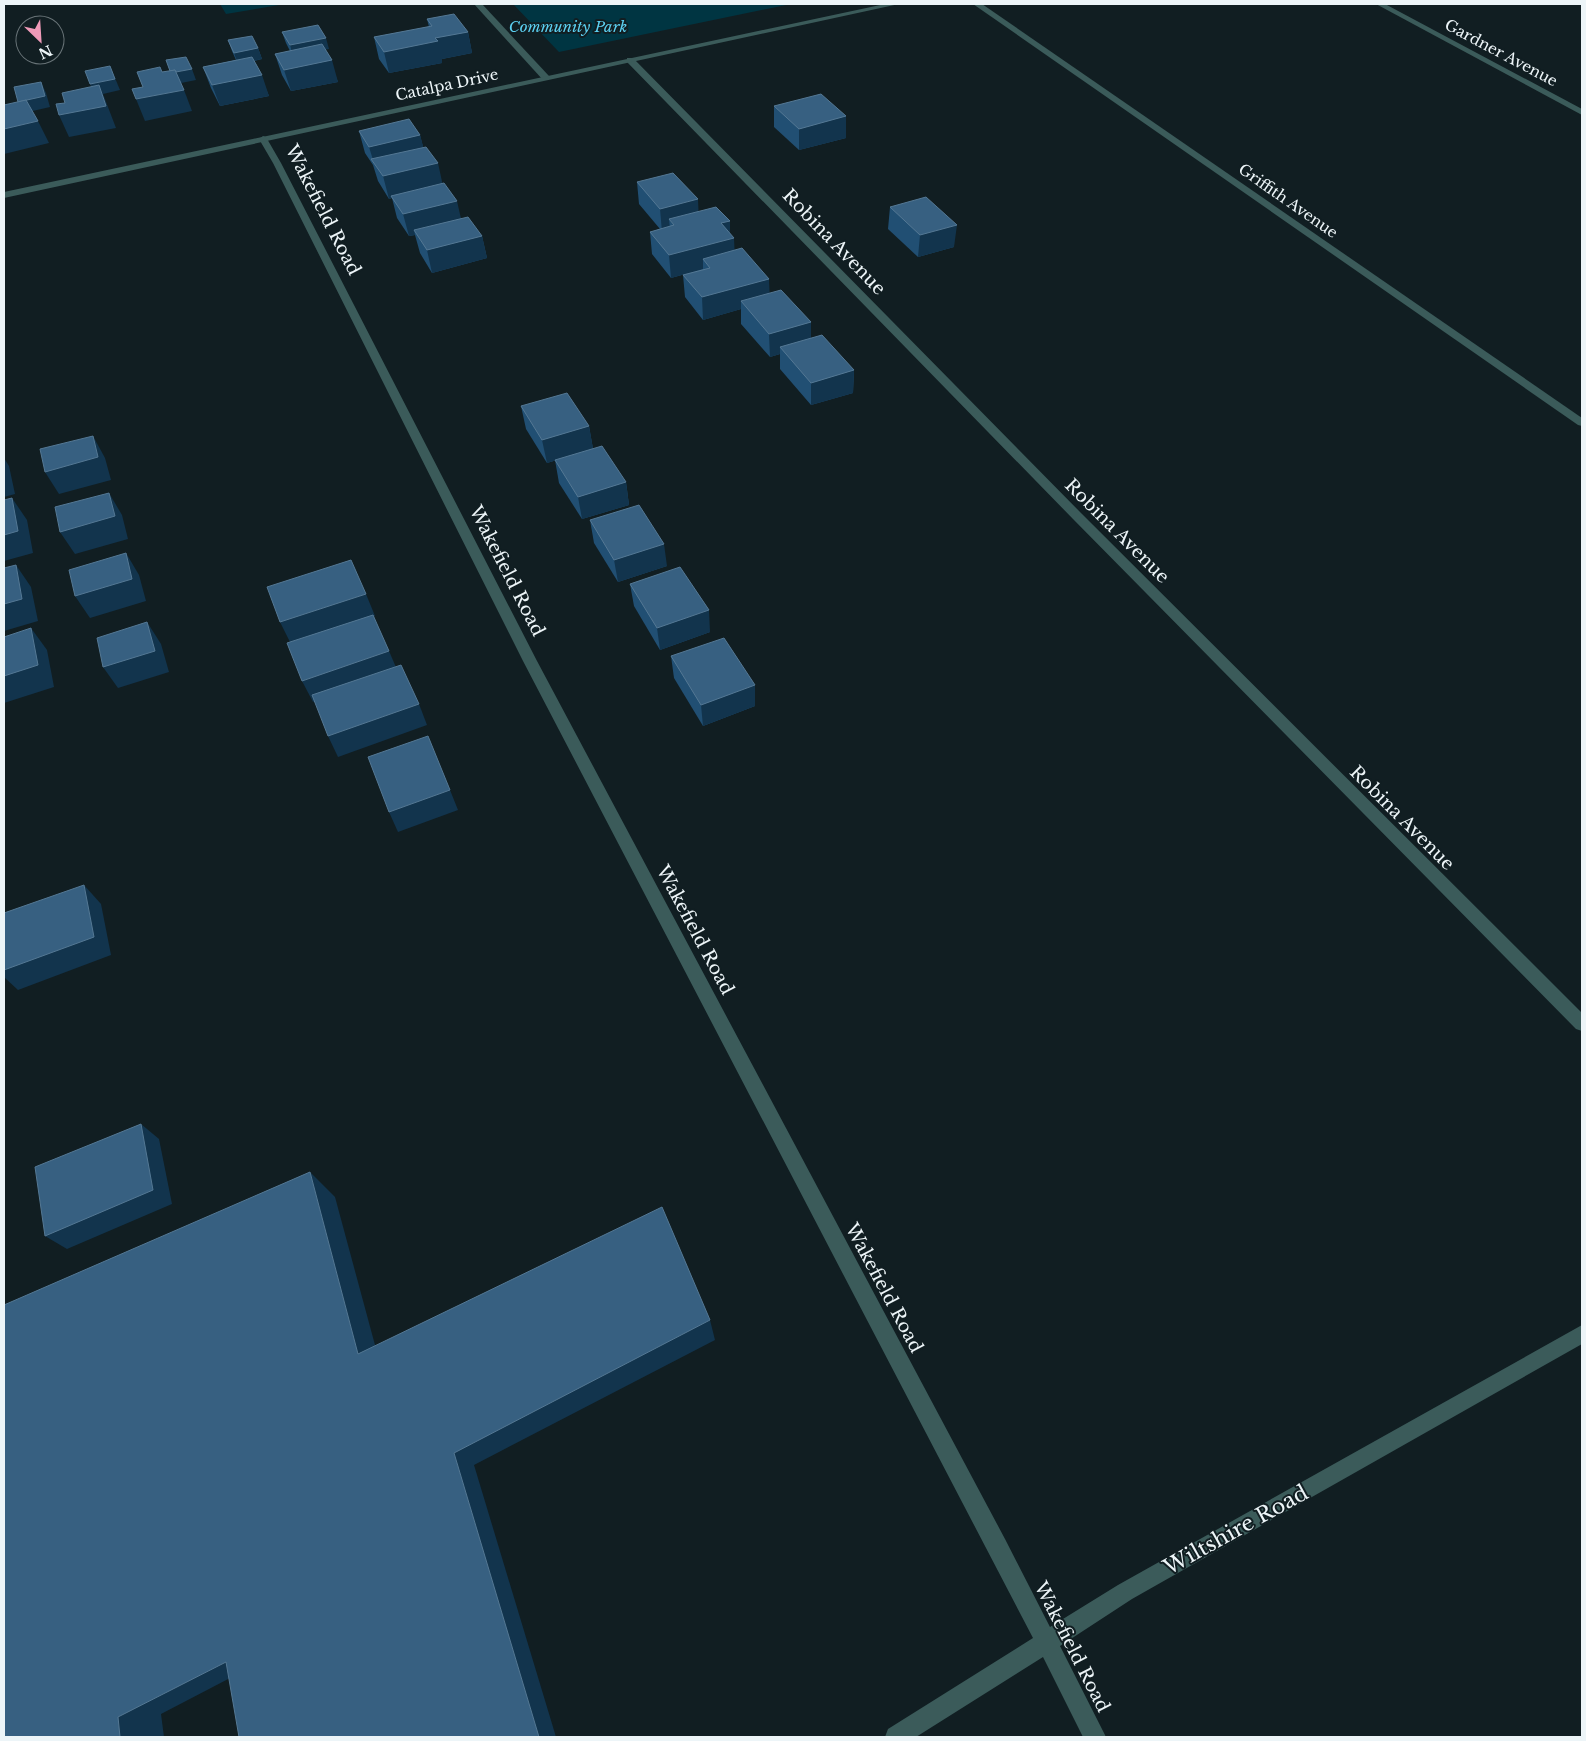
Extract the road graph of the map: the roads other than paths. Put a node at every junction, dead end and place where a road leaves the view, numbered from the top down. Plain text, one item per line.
1 (478, 4) edge
2 (895, 4) edge
3 (977, 4) edge
4 (1380, 4) edge
5 (630, 60) junction
6 (546, 78) junction
7 (1582, 112) edge
8 (263, 139) junction
9 (4, 195) edge
10 (1582, 423) edge
11 (1582, 1024) edge
12 (1582, 1334) edge
13 (1046, 1642) junction
14 (896, 1737) edge
15 (1095, 1737) edge

1 - 6 street
2 - 5 street, Catalpa Drive
3 - 10 street, Griffith Avenue
4 - 7 street, Gardner Avenue
5 - 6 street, Catalpa Drive
5 - 11 street, Robina Avenue
6 - 8 street, Catalpa Drive
8 - 9 street, Catalpa Drive
8 - 13 street, Wakefield Road
12 - 13 street, Wiltshire Road
13 - 14 street, Wiltshire Road
13 - 15 street, Wakefield Road

